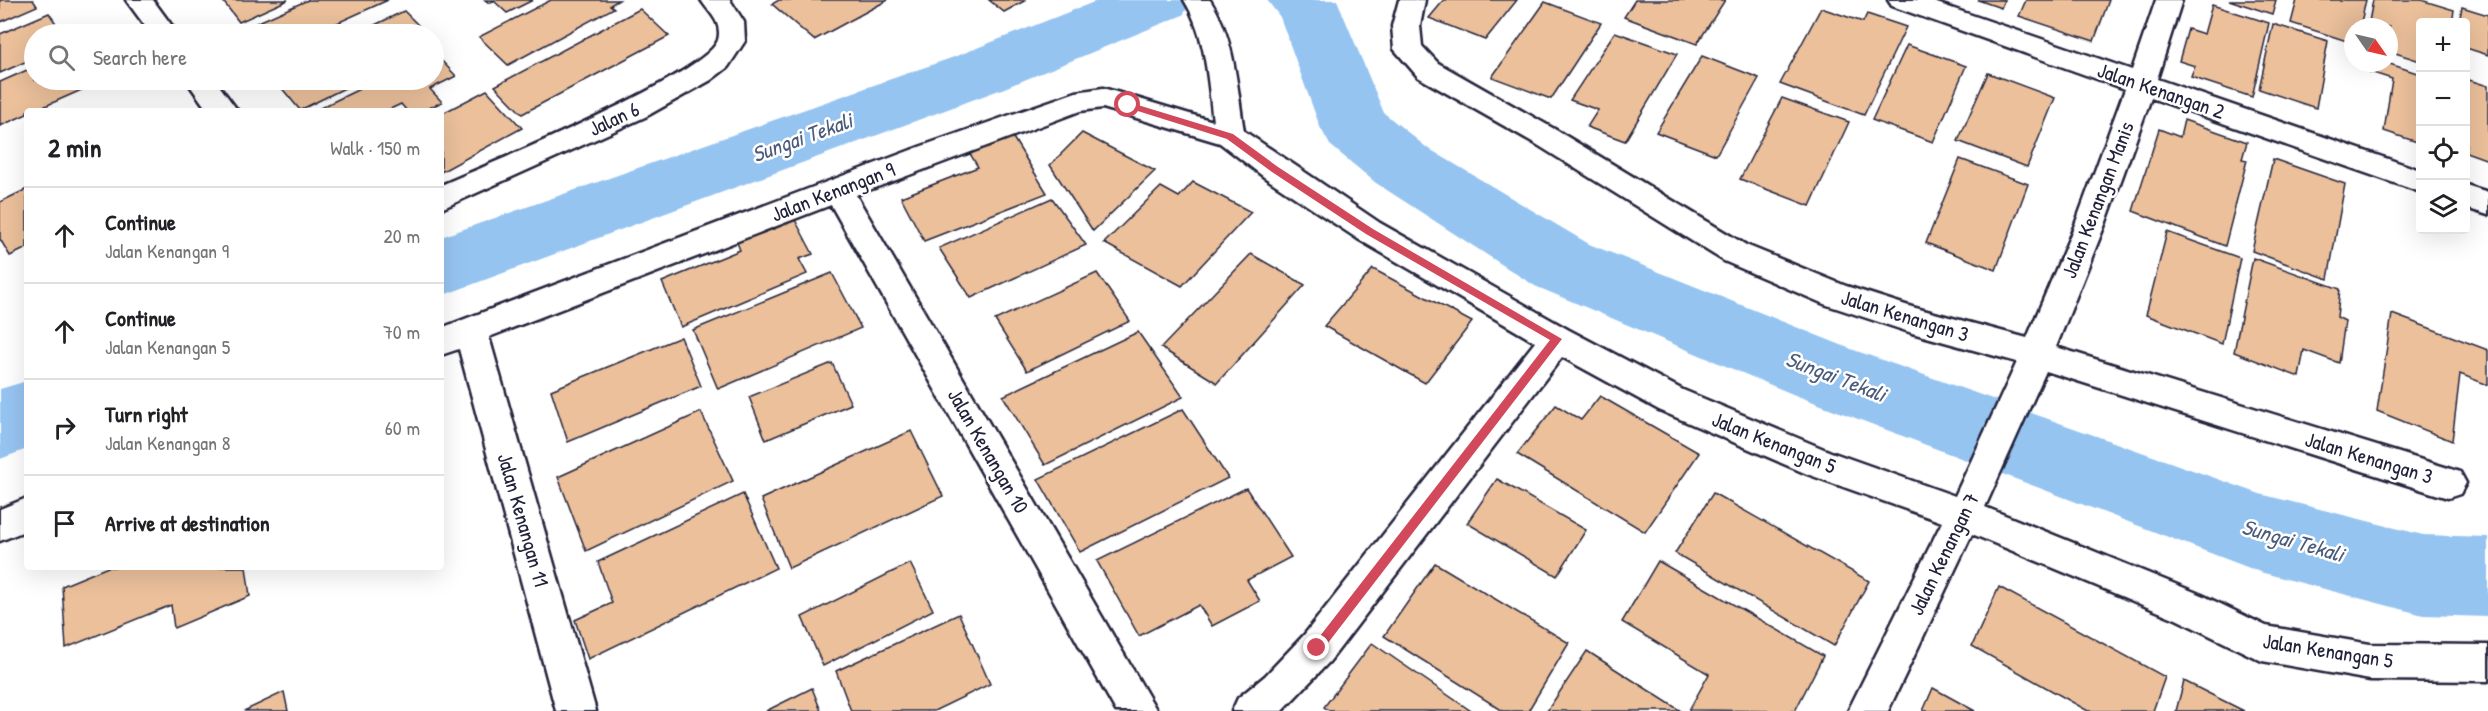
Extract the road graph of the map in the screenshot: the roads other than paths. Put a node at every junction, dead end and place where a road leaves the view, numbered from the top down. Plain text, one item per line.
1 (139, 0) edge
2 (714, 0) edge
3 (1412, 0) edge
4 (1901, 0) edge
5 (2169, 0) edge
6 (1201, 5) edge
7 (157, 24) edge
8 (2142, 84) junction
9 (208, 90) edge
10 (222, 108) edge
11 (1230, 136) junction
12 (2418, 180) edge
13 (838, 191) junction
14 (444, 197) edge
15 (2470, 197) edge
16 (2488, 204) edge
17 (456, 335) edge
18 (1557, 339) junction
19 (2036, 354) junction
20 (2018, 396) joint
21 (2448, 483) dead end
22 (1965, 514) junction
23 (24, 515) edge
24 (0, 525) edge
25 (2473, 664) edge
26 (576, 711) edge
27 (1137, 711) edge
28 (1252, 711) edge
29 (1868, 711) edge

1 - 7 street
2 - 14 street, Jalan 6
3 - 19 street, Jalan Kenangan 3
4 - 8 street, Jalan Kenangan 2
5 - 8 street, Jalan Kenangan Manis
6 - 11 street
8 - 12 street, Jalan Kenangan 2
8 - 19 street, Jalan Kenangan Manis
9 - 10 street
11 - 13 street, Jalan Kenangan 9
11 - 18 street, Jalan Kenangan 5
13 - 17 street, Jalan Kenangan 9
13 - 27 street, Jalan Kenangan 10
15 - 16 street
17 - 26 street, Jalan Kenangan 11
18 - 22 street, Jalan Kenangan 5
18 - 28 street
19 - 20 street, Jalan Kenangan Manis
19 - 21 street, Jalan Kenangan 3
20 - 22 street, Jalan Kenangan 7
22 - 25 street, Jalan Kenangan 5
22 - 29 street, Jalan Kenangan 7
23 - 24 street

